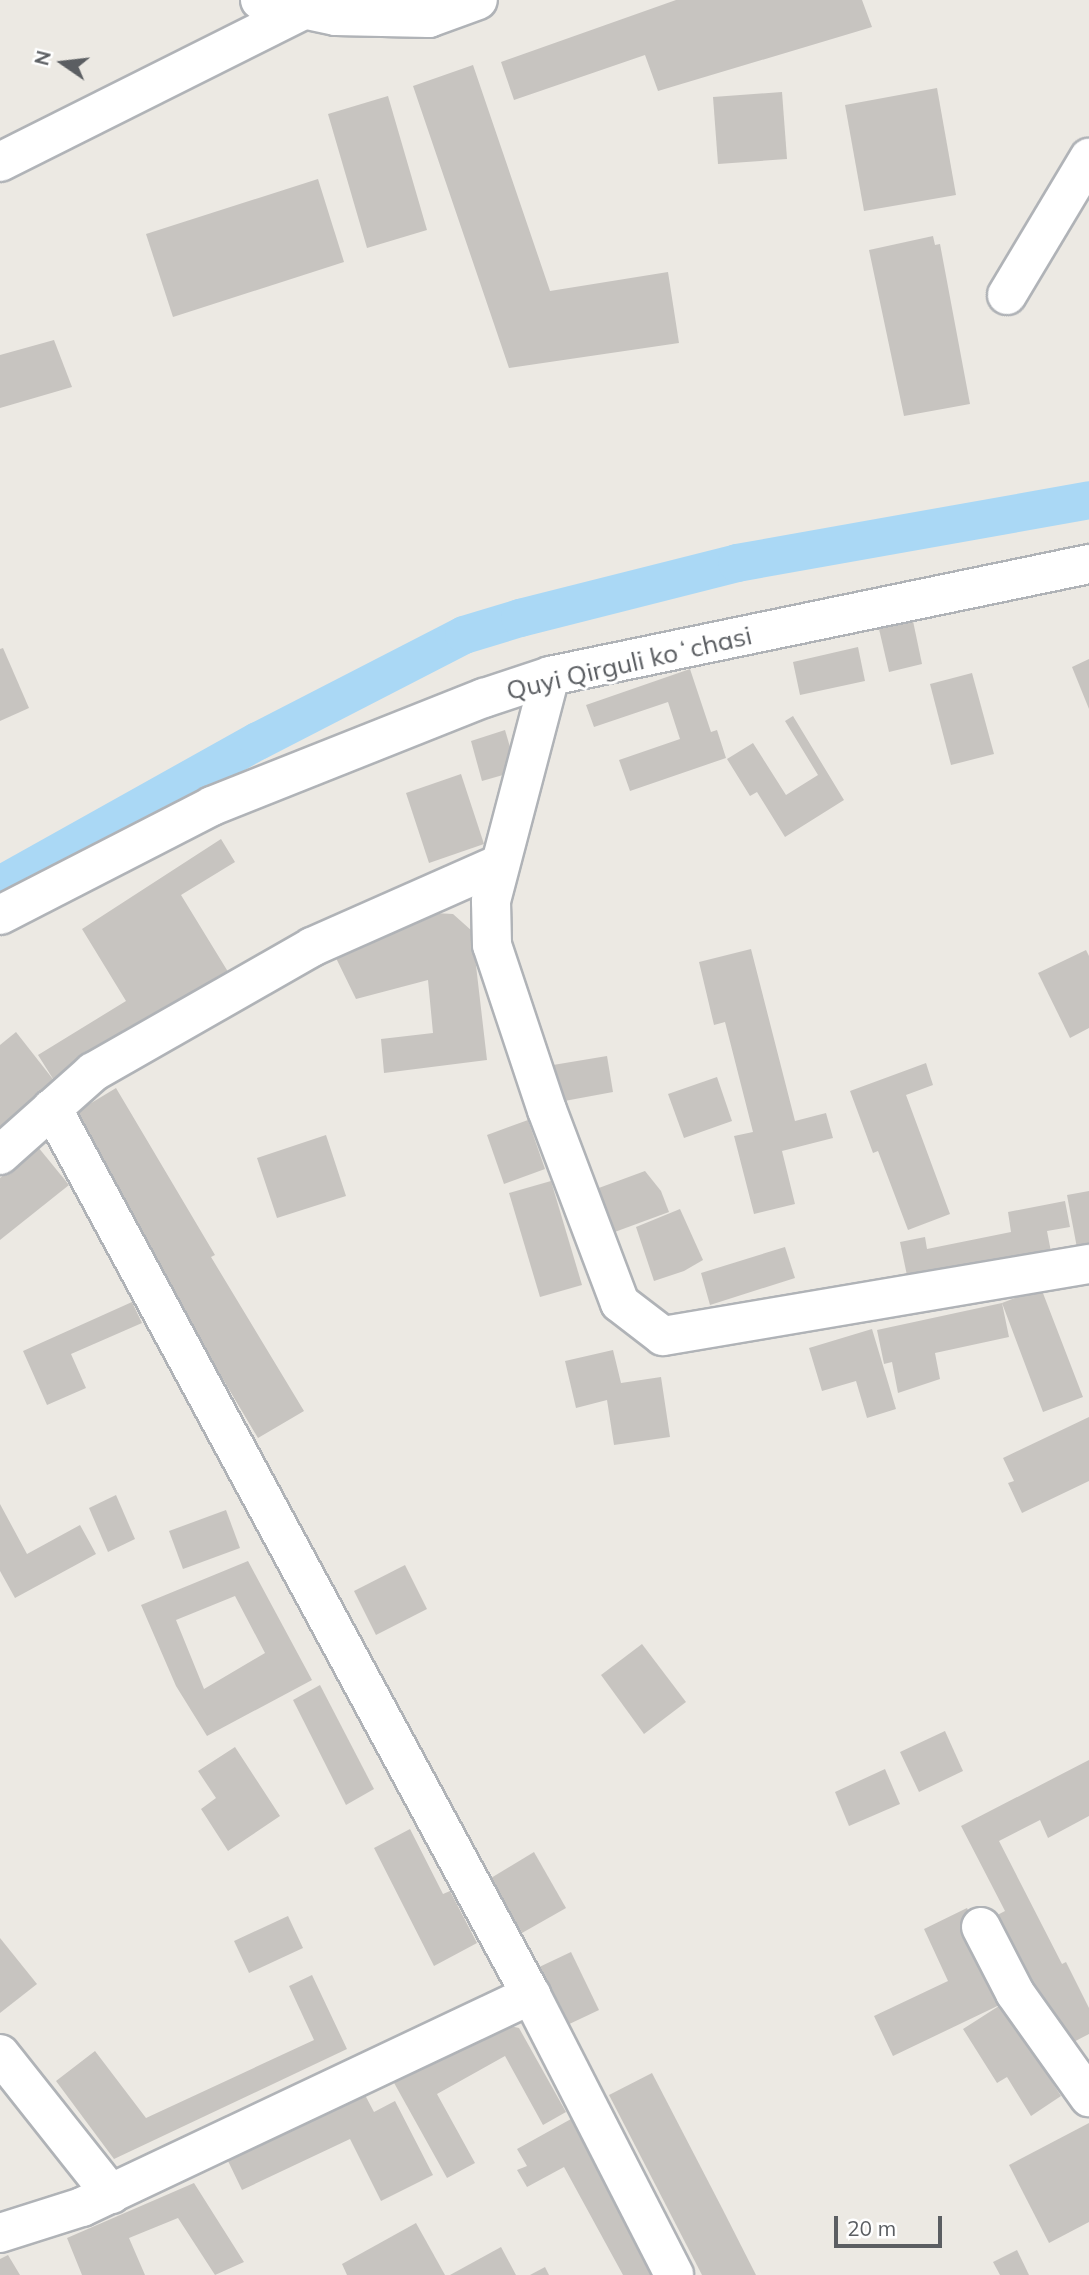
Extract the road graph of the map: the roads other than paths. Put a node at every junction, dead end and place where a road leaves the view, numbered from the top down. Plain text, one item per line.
1 (260, 0) edge
2 (478, 0) edge
3 (306, 9) junction
4 (1089, 158) edge
5 (0, 162) edge
6 (1007, 295) dead end
7 (1089, 564) edge
8 (550, 676) junction
9 (499, 864) junction
10 (0, 915) edge
11 (52, 1108) junction
12 (0, 1155) edge
13 (1089, 1264) edge
14 (981, 1927) dead end
15 (531, 1995) junction
16 (0, 2054) edge
17 (1089, 2096) edge
18 (111, 2194) junction
19 (0, 2233) edge
20 (674, 2275) edge

1 - 3 street
2 - 3 street
3 - 5 street
4 - 6 street
7 - 8 street, Quyi Qirguli koʻchasi
8 - 9 street
8 - 10 street, Quyi Qirguli koʻchasi
9 - 11 street
9 - 13 street
11 - 12 street
11 - 15 street
14 - 17 street
15 - 18 street
15 - 20 street
16 - 18 street
18 - 19 street

